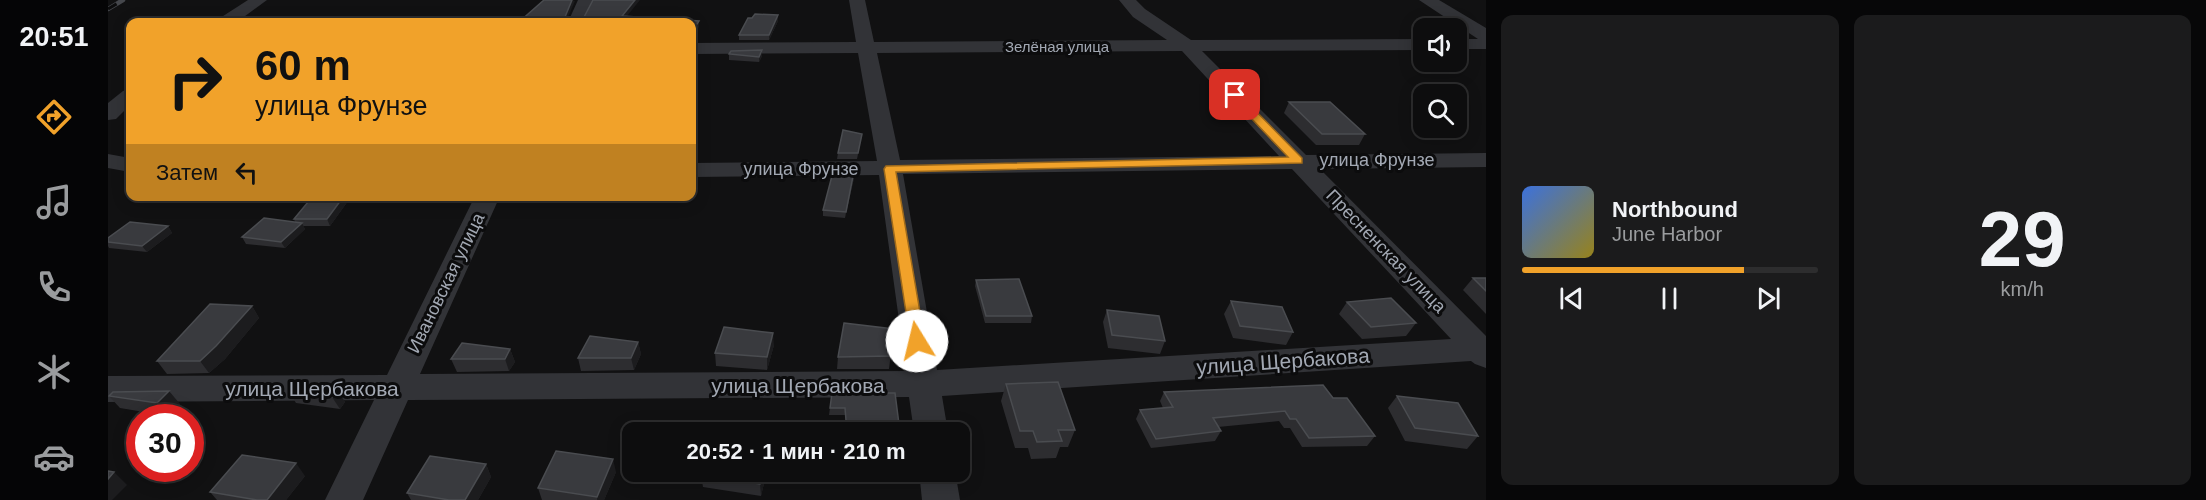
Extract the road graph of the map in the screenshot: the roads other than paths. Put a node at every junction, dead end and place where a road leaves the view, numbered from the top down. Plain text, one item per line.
1 (259, 0) edge
2 (586, 0) edge
3 (856, 0) edge
4 (1127, 0) edge
5 (1427, 0) edge
6 (232, 18) edge
7 (578, 18) edge
8 (1486, 36) edge
9 (1413, 44) edge
10 (1467, 44) edge
11 (1486, 44) edge
12 (867, 46) junction
13 (1187, 46) junction
14 (696, 49) edge
15 (126, 98) edge
16 (108, 114) edge
17 (1486, 160) edge
18 (108, 161) edge
19 (1298, 161) junction
20 (126, 164) edge
21 (890, 169) junction
22 (696, 170) edge
23 (486, 201) edge
24 (1484, 351) edge
25 (924, 384) junction
26 (396, 388) junction
27 (108, 389) edge
28 (930, 422) edge
29 (939, 482) edge
30 (344, 500) edge
31 (941, 500) edge

1 - 6 street
2 - 7 street
3 - 12 street
4 - 13 street, Пресненская улица
5 - 8 street
9 - 13 street, Зелёная улица
10 - 11 street
12 - 13 street, Зелёная улица
12 - 14 street, Зелёная улица
12 - 21 street
13 - 19 street, Пресненская улица
15 - 16 street
17 - 19 street, улица Фрунзе
18 - 20 street
19 - 21 street, улица Фрунзе
19 - 24 street, Пресненская улица
21 - 22 street, улица Фрунзе
21 - 25 street
23 - 26 street, Ивановская улица
24 - 25 street, улица Щербакова
25 - 26 street, улица Щербакова
25 - 28 street
26 - 27 street, улица Щербакова
26 - 30 street, Ивановская улица
29 - 31 street

